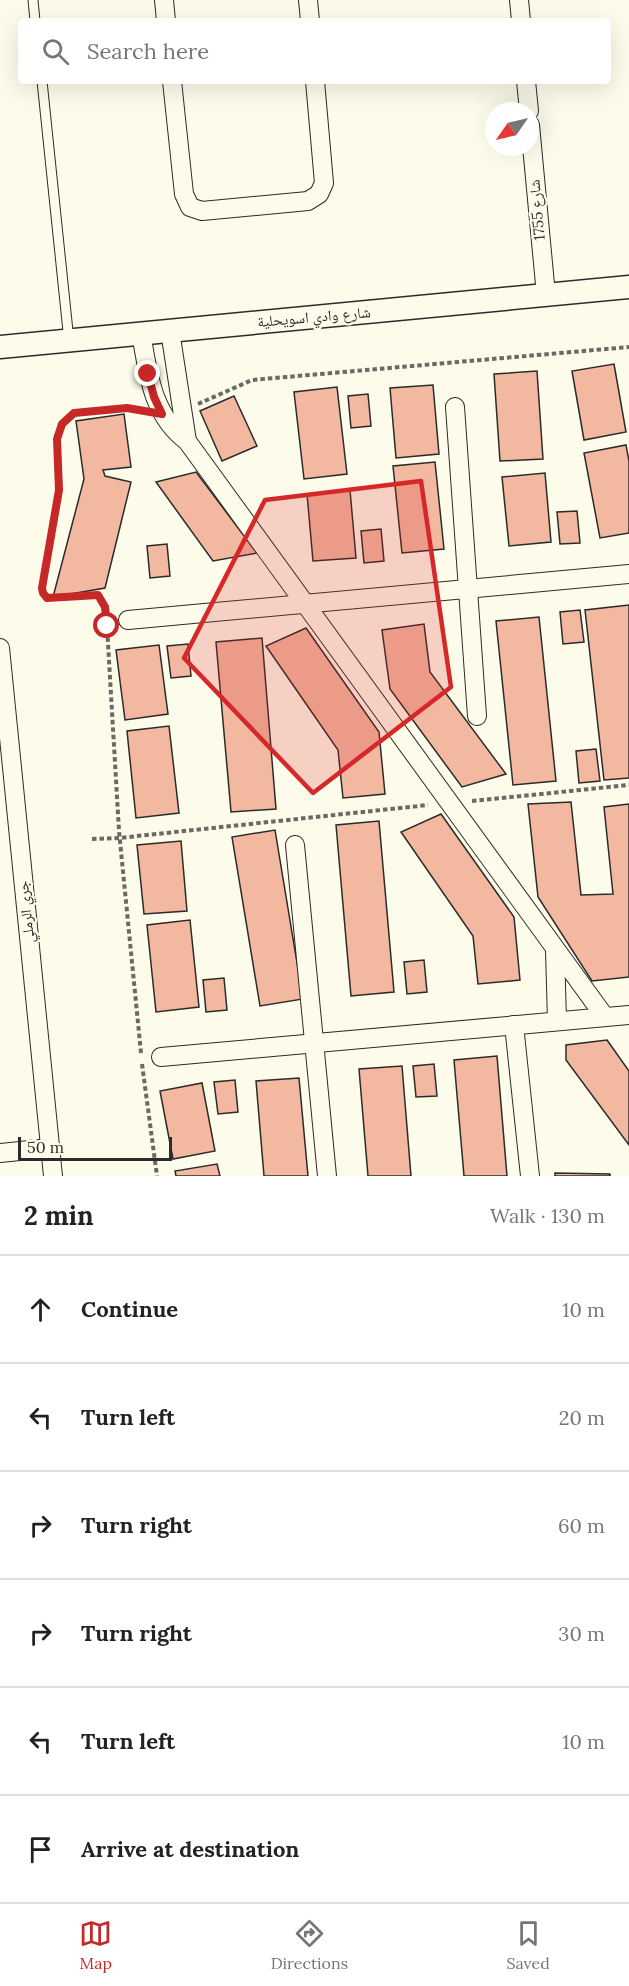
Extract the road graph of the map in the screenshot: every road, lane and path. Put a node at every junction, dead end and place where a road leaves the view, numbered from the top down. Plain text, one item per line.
1 (33, 0) edge
2 (164, 0) edge
3 (308, 0) edge
4 (519, 0) edge
5 (35, 18) edge
6 (166, 18) edge
7 (310, 18) edge
8 (521, 18) edge
9 (42, 84) edge
10 (172, 84) edge
11 (315, 84) edge
12 (526, 84) edge
13 (528, 102) edge
14 (533, 156) edge
15 (629, 287) edge
16 (546, 295) junction
17 (170, 331) junction
18 (141, 333) junction
19 (69, 341) junction
20 (0, 347) edge
21 (629, 347) edge
22 (455, 407) dead end
23 (182, 411) junction
24 (162, 414) junction
25 (187, 441) junction
26 (629, 574) edge
27 (468, 589) junction
28 (304, 604) junction
29 (128, 620) dead end
30 (0, 648) edge
31 (477, 716) dead end
32 (629, 785) edge
33 (449, 803) junction
34 (119, 838) junction
35 (92, 839) dead end
36 (295, 845) dead end
37 (555, 950) junction
38 (629, 1015) edge
39 (605, 1017) junction
40 (557, 1021) junction
41 (514, 1025) junction
42 (314, 1043) junction
43 (161, 1057) dead end
44 (49, 1148) junction
45 (0, 1153) edge
46 (52, 1176) edge
47 (157, 1176) edge
48 (327, 1176) edge
49 (530, 1176) edge

1 - 5 lane
2 - 6 street
3 - 7 street
4 - 8 street
9 - 19 lane
10 - 11 street
12 - 13 street
14 - 16 street, شارع 1755
15 - 16 street, شارع وادي اسويحلية
16 - 17 street, شارع وادي اسويحلية
17 - 18 street, شارع وادي اسويحلية
17 - 23 street
18 - 19 street, شارع وادي اسويحلية
18 - 24 street
19 - 20 street, شارع وادي اسويحلية
21 - 23 path
22 - 27 street
23 - 25 street
24 - 25 street
24 - 34 path
25 - 28 street
26 - 27 street
27 - 28 street
27 - 31 street
28 - 29 street
28 - 33 street
30 - 44 street, جري الرملي
32 - 33 path
33 - 34 path
33 - 37 street
34 - 35 path
34 - 47 path
36 - 42 street
37 - 39 street
37 - 40 street
38 - 39 street
39 - 40 street
40 - 41 street
41 - 42 street
41 - 49 street
42 - 43 street
42 - 48 street
44 - 45 street
44 - 46 street, جري الرملي

